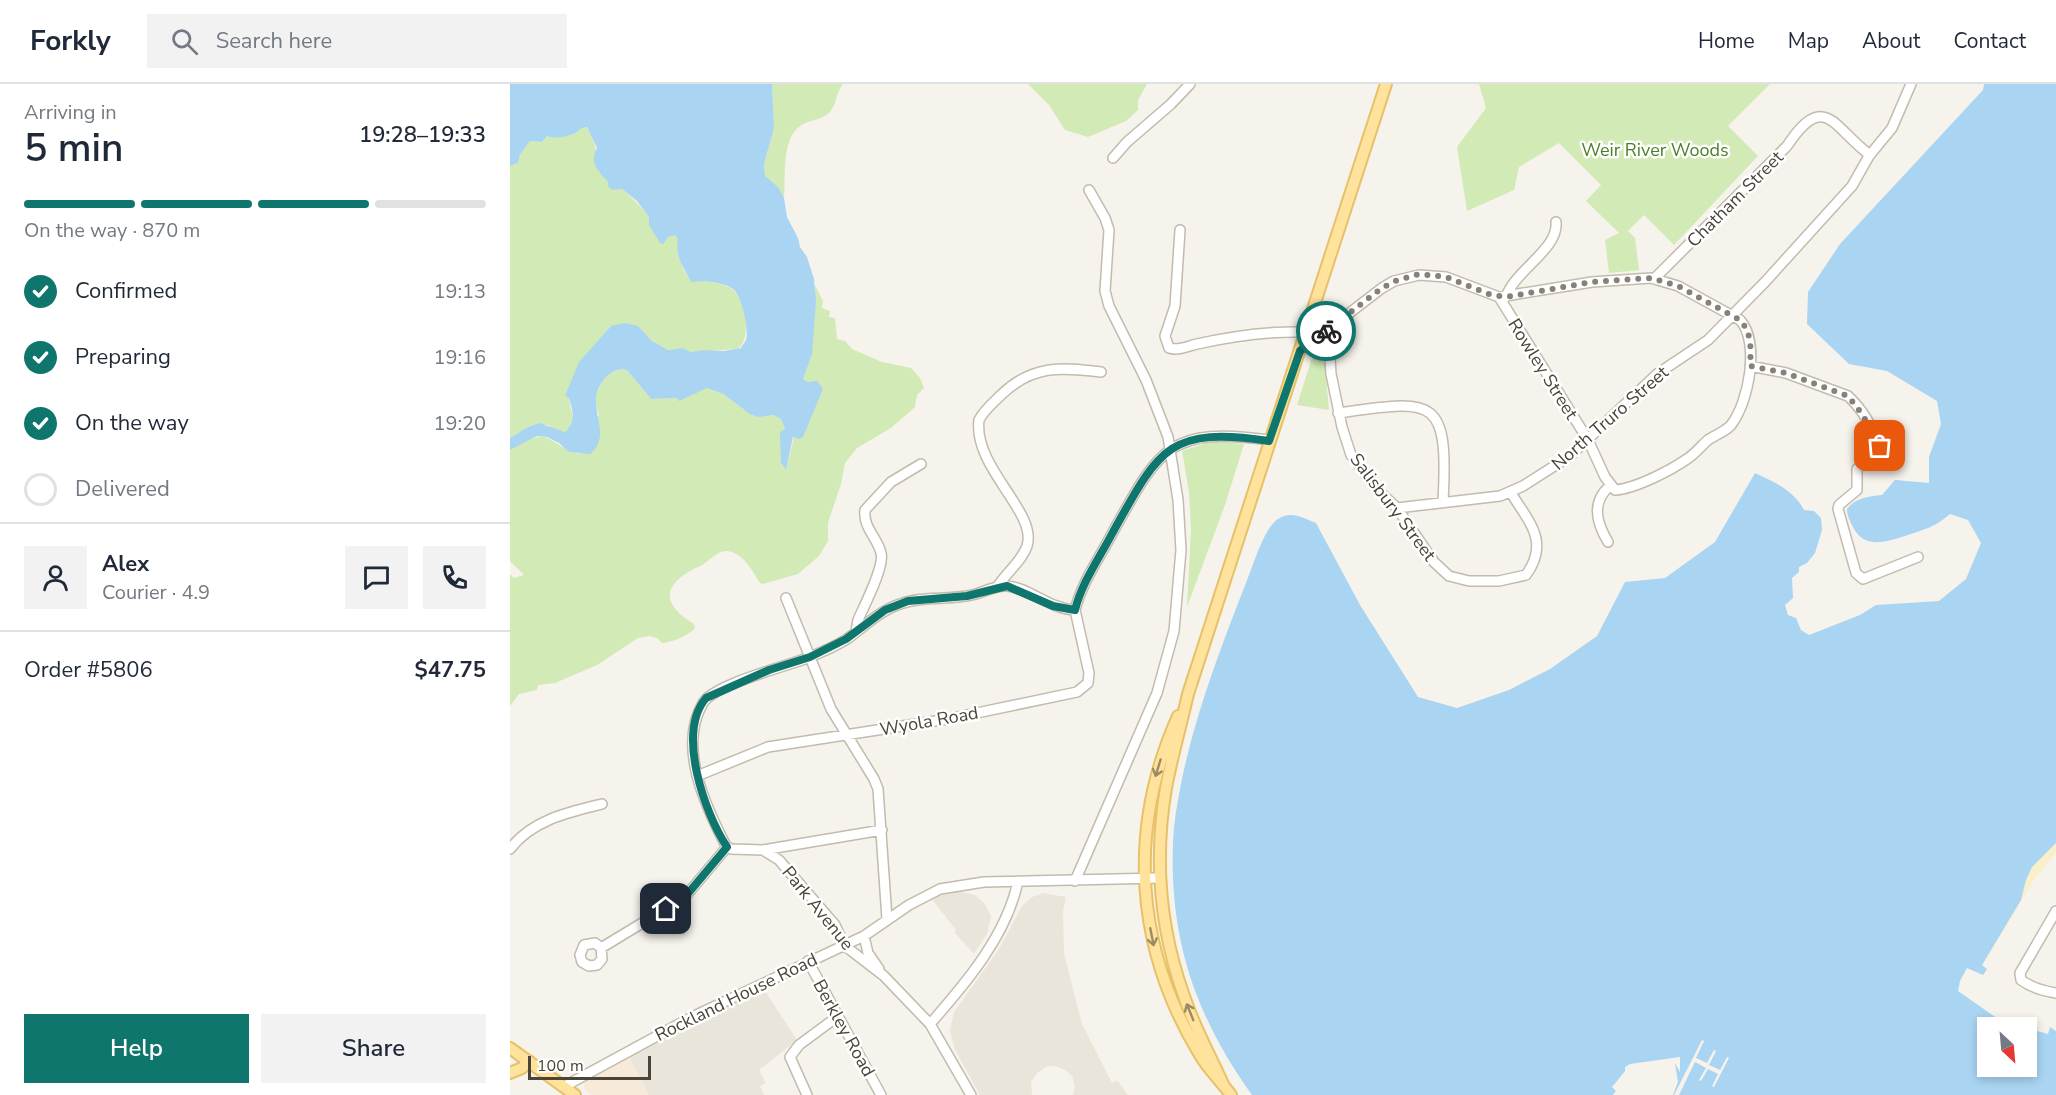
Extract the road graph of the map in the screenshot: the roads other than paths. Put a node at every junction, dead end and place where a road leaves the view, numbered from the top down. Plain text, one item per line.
1 (1190, 84) edge
2 (1386, 84) edge
3 (1911, 84) edge
4 (1870, 155) junction
5 (1113, 158) dead end
6 (1089, 190) dead end
7 (1556, 222) dead end
8 (1180, 230) dead end
9 (1654, 279) junction
10 (1503, 297) junction
11 (1315, 303) junction
12 (1732, 316) junction
13 (1328, 330) junction
14 (1305, 332) junction
15 (1300, 351) junction
16 (1750, 366) junction
17 (1101, 372) dead end
18 (1338, 413) junction
19 (1588, 440) junction
20 (1269, 441) junction
21 (1170, 450) junction
22 (921, 464) dead end
23 (1610, 486) junction
24 (1511, 493) junction
25 (1443, 501) junction
26 (1397, 508) junction
27 (1608, 542) dead end
28 (1918, 557) dead end
29 (997, 587) junction
30 (786, 598) dead end
31 (1075, 610) junction
32 (856, 631) junction
33 (810, 657) junction
34 (1188, 694) junction
35 (846, 736) junction
36 (697, 776) junction
37 (602, 804) dead end
38 (882, 830) junction
39 (727, 847) junction
40 (510, 849) edge
41 (763, 850) junction
42 (1160, 878) junction
43 (1145, 879) junction
44 (1018, 881) junction
45 (1075, 881) junction
46 (2056, 911) edge
47 (887, 919) junction
48 (864, 936) junction
49 (845, 946) junction
50 (601, 948) dead end
51 (808, 962) junction
52 (884, 976) junction
53 (2056, 993) edge
54 (837, 1017) junction
55 (930, 1024) junction
56 (510, 1047) edge
57 (529, 1061) junction
58 (510, 1073) edge
59 (1223, 1084) junction
60 (565, 1086) junction
61 (575, 1095) edge
62 (807, 1095) edge
63 (881, 1095) edge
64 (971, 1095) edge
65 (1231, 1095) edge

1 - 5 street
2 - 11 main road
3 - 4 street, North Truro Street
4 - 9 street, Chatham Street
4 - 12 street, North Truro Street
6 - 21 street
7 - 10 street
8 - 14 street
9 - 10 street
9 - 12 street
10 - 13 street
10 - 19 street, Rowley Street
11 - 13 street, Salisbury Street
11 - 14 main road
12 - 16 street
12 - 19 street, North Truro Street
13 - 15 street
13 - 18 street, Salisbury Street
14 - 15 main road
15 - 20 main road
16 - 23 street
16 - 28 street
17 - 29 street
18 - 25 street
18 - 26 street, Salisbury Street
19 - 23 street, Rowley Street
19 - 24 street, North Truro Street
20 - 21 street
20 - 34 main road
21 - 31 street
21 - 45 street
22 - 32 street
23 - 27 street
24 - 25 street, North Truro Street
24 - 26 street, Salisbury Street
25 - 26 street, North Truro Street
29 - 31 street
29 - 32 street
30 - 33 street
31 - 35 street, Wyola Road
32 - 33 street
33 - 35 street
33 - 36 street
34 - 42 main road
34 -> 43 main road
35 - 36 street, Wyola Road
35 - 38 street
36 - 39 street
37 - 40 street
38 - 41 street
38 - 47 street
39 - 41 street
39 - 50 street
41 - 49 street, Park Avenue
42 - 43 street, Rockland House Road
59 -> 42 main road
43 - 45 street, Rockland House Road
43 -> 59 main road
44 - 45 street, Rockland House Road
44 - 47 street, Rockland House Road
44 - 55 street
46 - 53 street
47 - 48 street, Rockland House Road
48 - 49 street, Rockland House Road
48 - 52 street, Park Avenue
49 - 51 street, Rockland House Road
49 - 52 street, Park Avenue
51 - 54 street, Berkley Road
51 - 60 street, Rockland House Road
52 - 55 street, Park Avenue
54 - 62 street
54 - 63 street, Berkley Road
55 - 64 street, Park Avenue
56 - 57 main road
57 - 58 main road
57 - 60 main road
59 - 65 main road
60 - 61 main road

